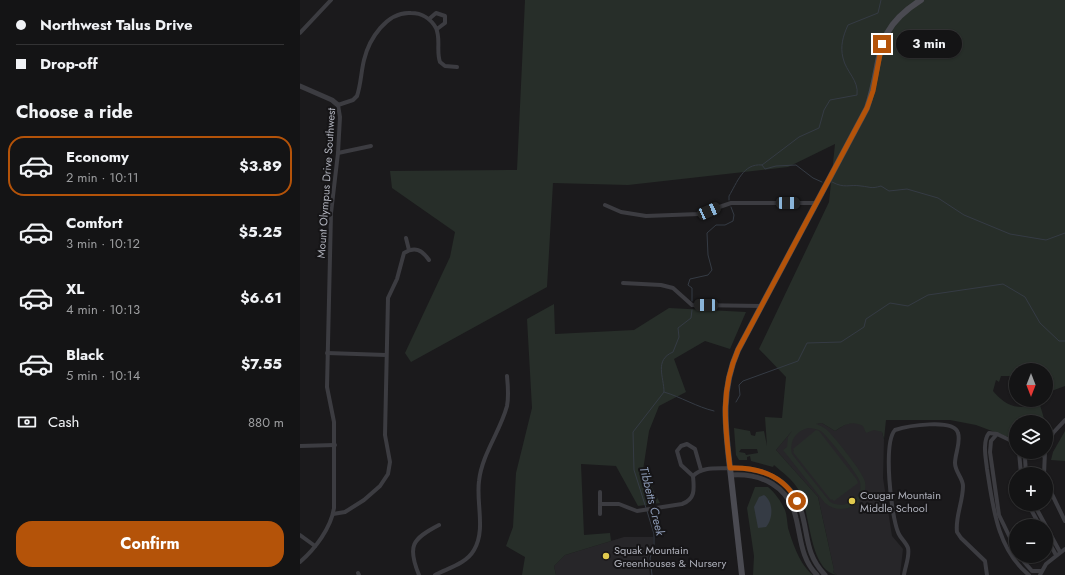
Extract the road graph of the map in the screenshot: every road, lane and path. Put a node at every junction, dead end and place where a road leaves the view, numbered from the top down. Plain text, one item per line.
1 (331, 0) edge
2 (921, 0) edge
3 (429, 19) junction
4 (437, 29) junction
5 (300, 33) edge
6 (457, 66) dead end
7 (300, 86) edge
8 (338, 105) junction
9 (371, 146) dead end
10 (338, 153) junction
11 (816, 203) junction
12 (606, 205) dead end
13 (406, 238) dead end
14 (409, 250) junction
15 (429, 260) dead end
16 (624, 284) dead end
17 (762, 306) junction
18 (327, 353) junction
19 (386, 355) junction
20 (507, 376) dead end
21 (1065, 420) edge
22 (997, 434) junction
23 (1053, 436) edge
24 (1009, 440) edge
25 (335, 445) junction
26 (300, 446) edge
27 (701, 470) junction
28 (731, 472) junction
29 (693, 476) junction
30 (600, 492) dead end
31 (1053, 496) edge
32 (600, 504) junction
33 (1038, 511) edge
34 (333, 514) junction
35 (600, 514) dead end
36 (1065, 521) edge
37 (439, 525) dead end
38 (300, 535) edge
39 (1009, 536) edge
40 (315, 546) junction
41 (1065, 549) edge
42 (1053, 550) edge
43 (1060, 552) junction
44 (1056, 555) junction
45 (300, 562) edge
46 (1026, 563) edge
47 (1041, 573) edge
48 (419, 575) edge
49 (435, 575) edge
50 (742, 575) edge
51 (817, 575) edge
52 (825, 575) edge
53 (904, 575) edge
54 (987, 575) edge
55 (1029, 575) edge

1 - 5 street
2 - 11 main road
3 - 4 street
3 - 4 street
3 - 8 street, Mount Olympus Drive Southwest
4 - 6 street
7 - 8 street
8 - 10 street, Mount Olympus Drive Southwest
9 - 10 street
10 - 18 street, Mount Olympus Drive Southwest
11 - 12 street
11 - 17 main road
13 - 14 street
14 - 15 street
14 - 19 street
16 - 17 street
17 - 28 main road
18 - 19 street
18 - 25 street, Mount Olympus Drive Southwest
19 - 34 street
20 - 49 street
21 - 23 street
22 - 24 street
22 - 39 street
22 - 55 street
25 - 26 street
25 - 34 street, Mount Olympus Drive Southwest
27 - 28 street
27 - 29 street
27 - 29 street
28 - 50 main road
28 - 51 street
28 - 52 street
29 - 32 street
30 - 32 street
31 - 36 street
32 - 35 street
33 - 43 street
34 - 40 street
37 - 48 street
38 - 40 street
40 - 45 street
41 - 43 street
42 - 44 street
43 - 44 street
44 - 47 street
46 - 47 street
53 - 54 street

